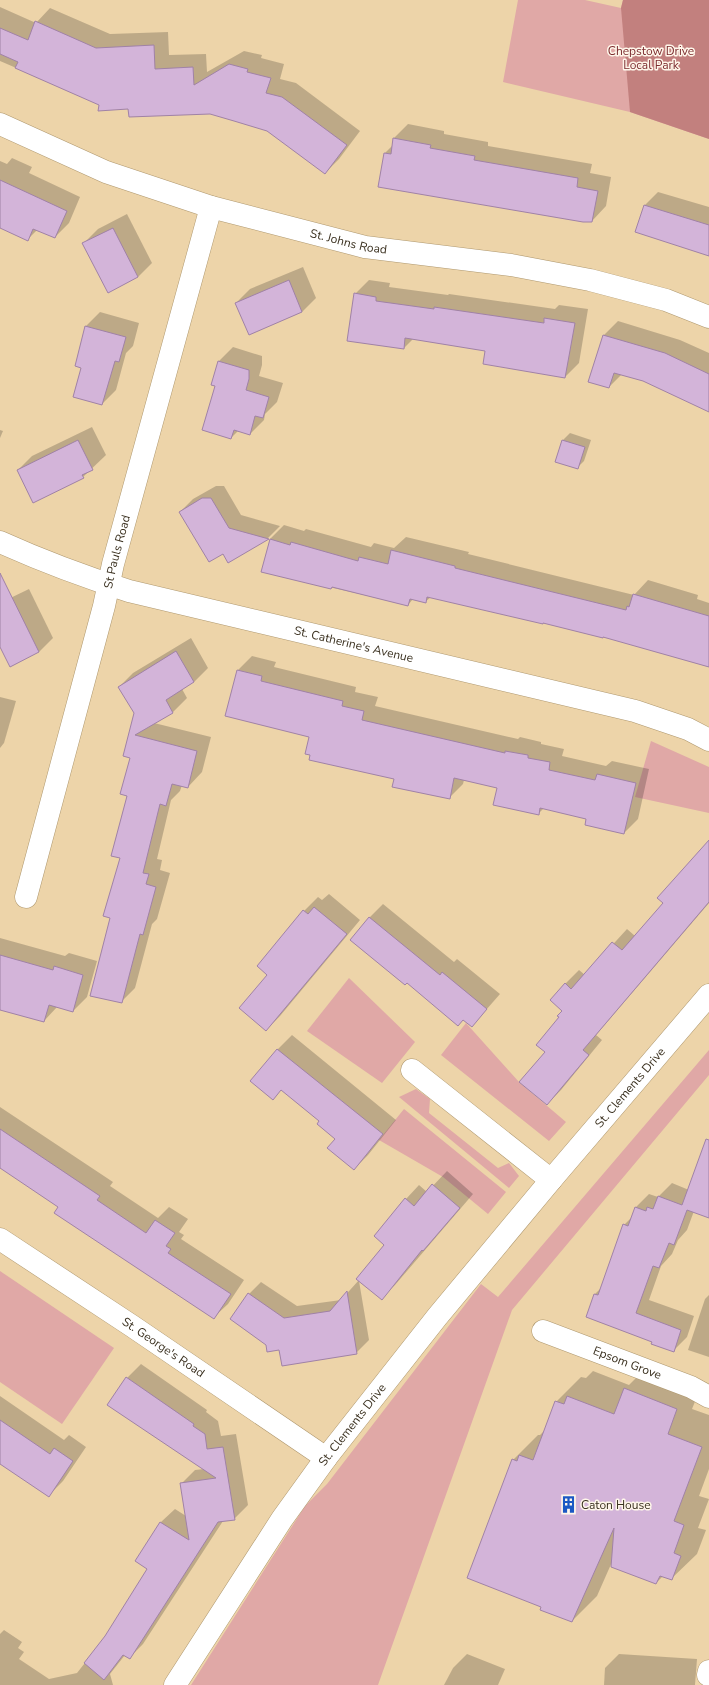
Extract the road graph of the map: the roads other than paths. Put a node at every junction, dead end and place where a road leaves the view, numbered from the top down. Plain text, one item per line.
1 (0, 124) edge
2 (212, 207) junction
3 (709, 317) edge
4 (0, 542) edge
5 (109, 585) junction
6 (709, 740) edge
7 (26, 897) dead end
8 (709, 995) edge
9 (412, 1070) dead end
10 (550, 1180) junction
11 (0, 1239) edge
12 (543, 1331) dead end
13 (709, 1398) edge
14 (326, 1458) junction
15 (175, 1685) edge

1 - 2 street, St. Johns Road
2 - 3 street, St. Johns Road
2 - 5 street, St Pauls Road
4 - 5 street, St. Catherine's Avenue
5 - 6 street, St. Catherine's Avenue
5 - 7 street, St Pauls Road
8 - 10 street, St. Clements Drive
9 - 10 street
10 - 14 street, St. Clements Drive
11 - 14 street, St. George's Road
12 - 13 street, Epsom Grove
14 - 15 street, St. Clements Drive

